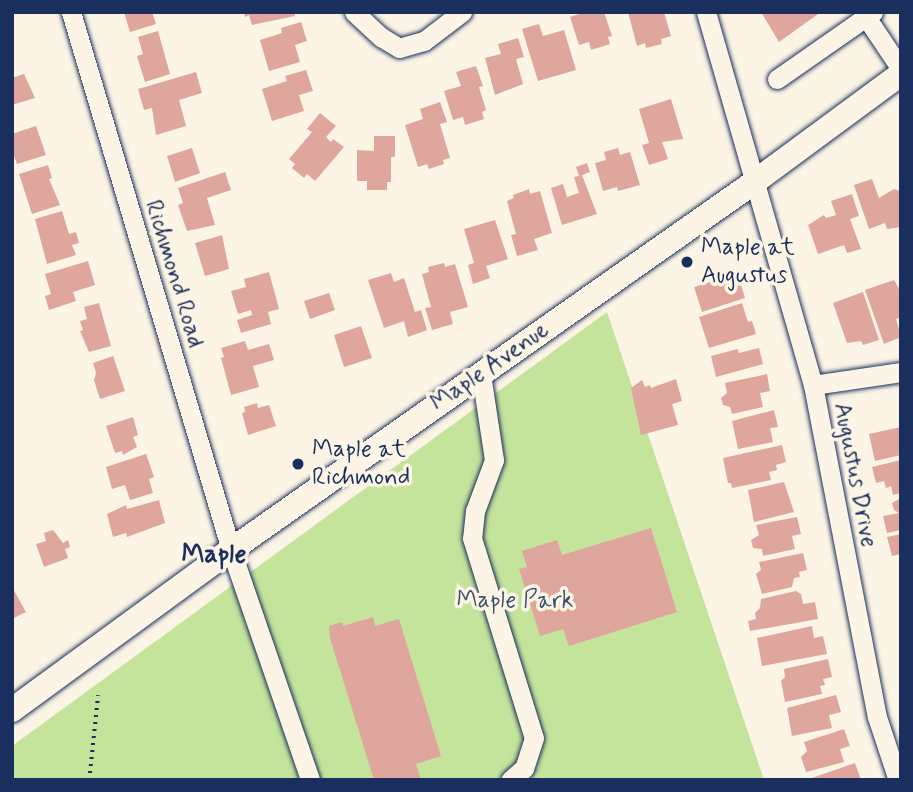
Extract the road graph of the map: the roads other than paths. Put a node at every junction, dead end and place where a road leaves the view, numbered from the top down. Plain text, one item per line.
1 (71, 12) edge
2 (354, 12) edge
3 (462, 12) edge
4 (706, 12) edge
5 (869, 15) edge
6 (901, 69) edge
7 (901, 74) edge
8 (777, 79) dead end
9 (752, 183) junction
10 (901, 372) edge
11 (481, 374) junction
12 (813, 385) junction
13 (231, 550) junction
14 (12, 710) edge
15 (310, 780) edge
16 (510, 780) edge
17 (898, 780) edge

1 - 13 street, Richmond Road
2 - 3 street
4 - 9 street, Augustus Drive
5 - 6 street
5 - 8 street
7 - 9 main road, Maple Avenue
9 - 11 main road, Maple Avenue
9 - 12 street, Augustus Drive
10 - 12 street
11 - 13 main road, Maple Avenue
11 - 16 street
12 - 17 street, Augustus Drive
13 - 14 main road, Maple Avenue
13 - 15 street, Richmond Road

